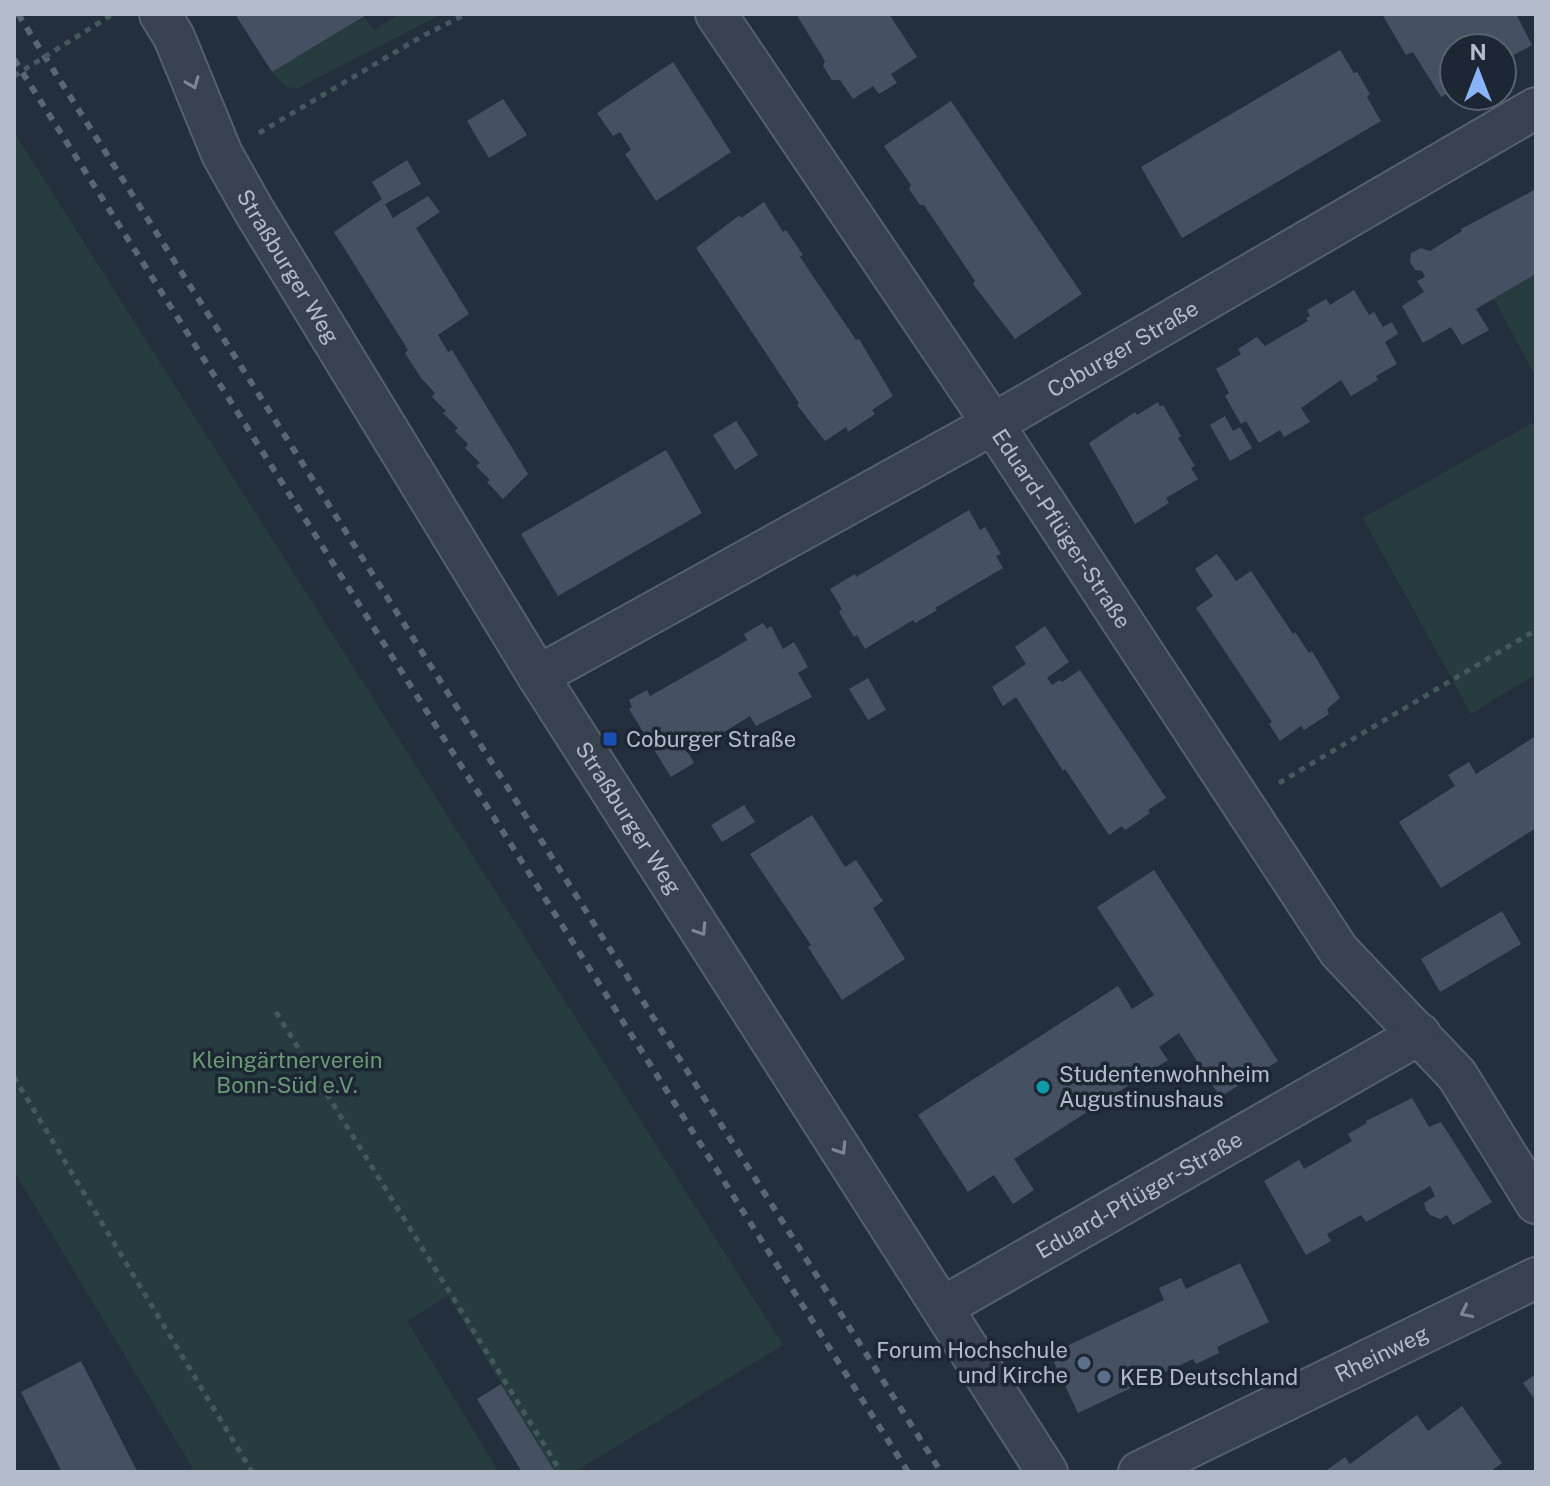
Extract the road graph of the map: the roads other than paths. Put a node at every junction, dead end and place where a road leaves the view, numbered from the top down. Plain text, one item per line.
1 (160, 14) edge
2 (716, 14) edge
3 (1536, 108) edge
4 (993, 424) junction
5 (538, 676) junction
6 (1420, 1034) junction
7 (1536, 1203) edge
8 (1536, 1278) edge
9 (943, 1307) junction
10 (1047, 1472) edge
11 (1139, 1472) edge

1 -> 5 street, Straßburger Weg
2 - 4 street, Eduard-Pflüger-Straße
3 - 4 street, Coburger Straße
4 - 5 street, Coburger Straße
4 - 6 street, Eduard-Pflüger-Straße
5 -> 9 street, Straßburger Weg
6 - 7 street, Eduard-Pflüger-Straße
6 - 9 street, Eduard-Pflüger-Straße
8 -> 11 street, Rheinweg
9 - 10 street, Straßburger Weg

